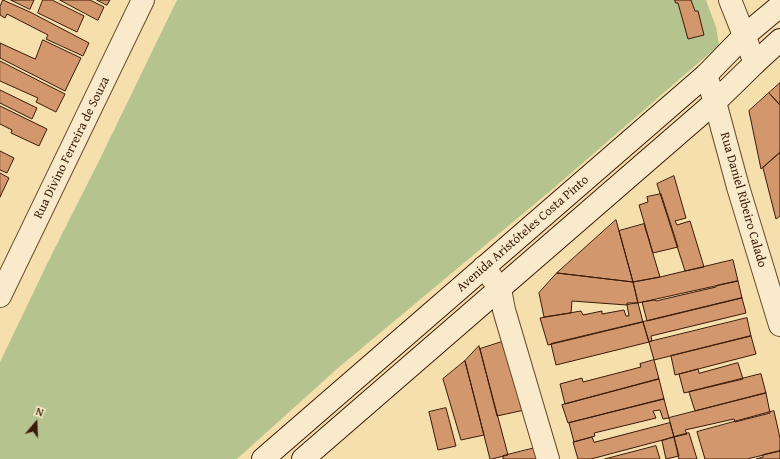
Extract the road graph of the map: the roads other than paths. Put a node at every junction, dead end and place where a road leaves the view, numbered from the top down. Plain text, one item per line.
1 (142, 0) edge
2 (730, 0) edge
3 (780, 6) edge
4 (744, 36) junction
5 (780, 40) edge
6 (755, 63) junction
7 (706, 75) junction
8 (716, 102) junction
9 (484, 267) junction
10 (500, 289) junction
11 (0, 296) edge
12 (780, 325) edge
13 (269, 457) edge
14 (303, 459) edge
15 (548, 459) edge

1 - 11 main road, Rua Divino Ferreira de Souza
2 - 4 main road
3 - 4 main road, Avenida Aristóteles Costa Pinto
4 - 6 main road
4 - 7 main road, Avenida Aristóteles Costa Pinto
5 - 6 main road, Avenida Aristóteles Costa Pinto
6 - 8 main road, Avenida Aristóteles Costa Pinto
7 - 8 main road, Rua Daniel Ribeiro Calado
7 - 9 main road, Avenida Aristóteles Costa Pinto
8 - 10 main road, Avenida Aristóteles Costa Pinto
8 - 12 main road, Rua Daniel Ribeiro Calado
9 - 10 main road
9 - 13 main road, Avenida Aristóteles Costa Pinto
10 - 14 main road, Avenida Aristóteles Costa Pinto
10 - 15 main road

